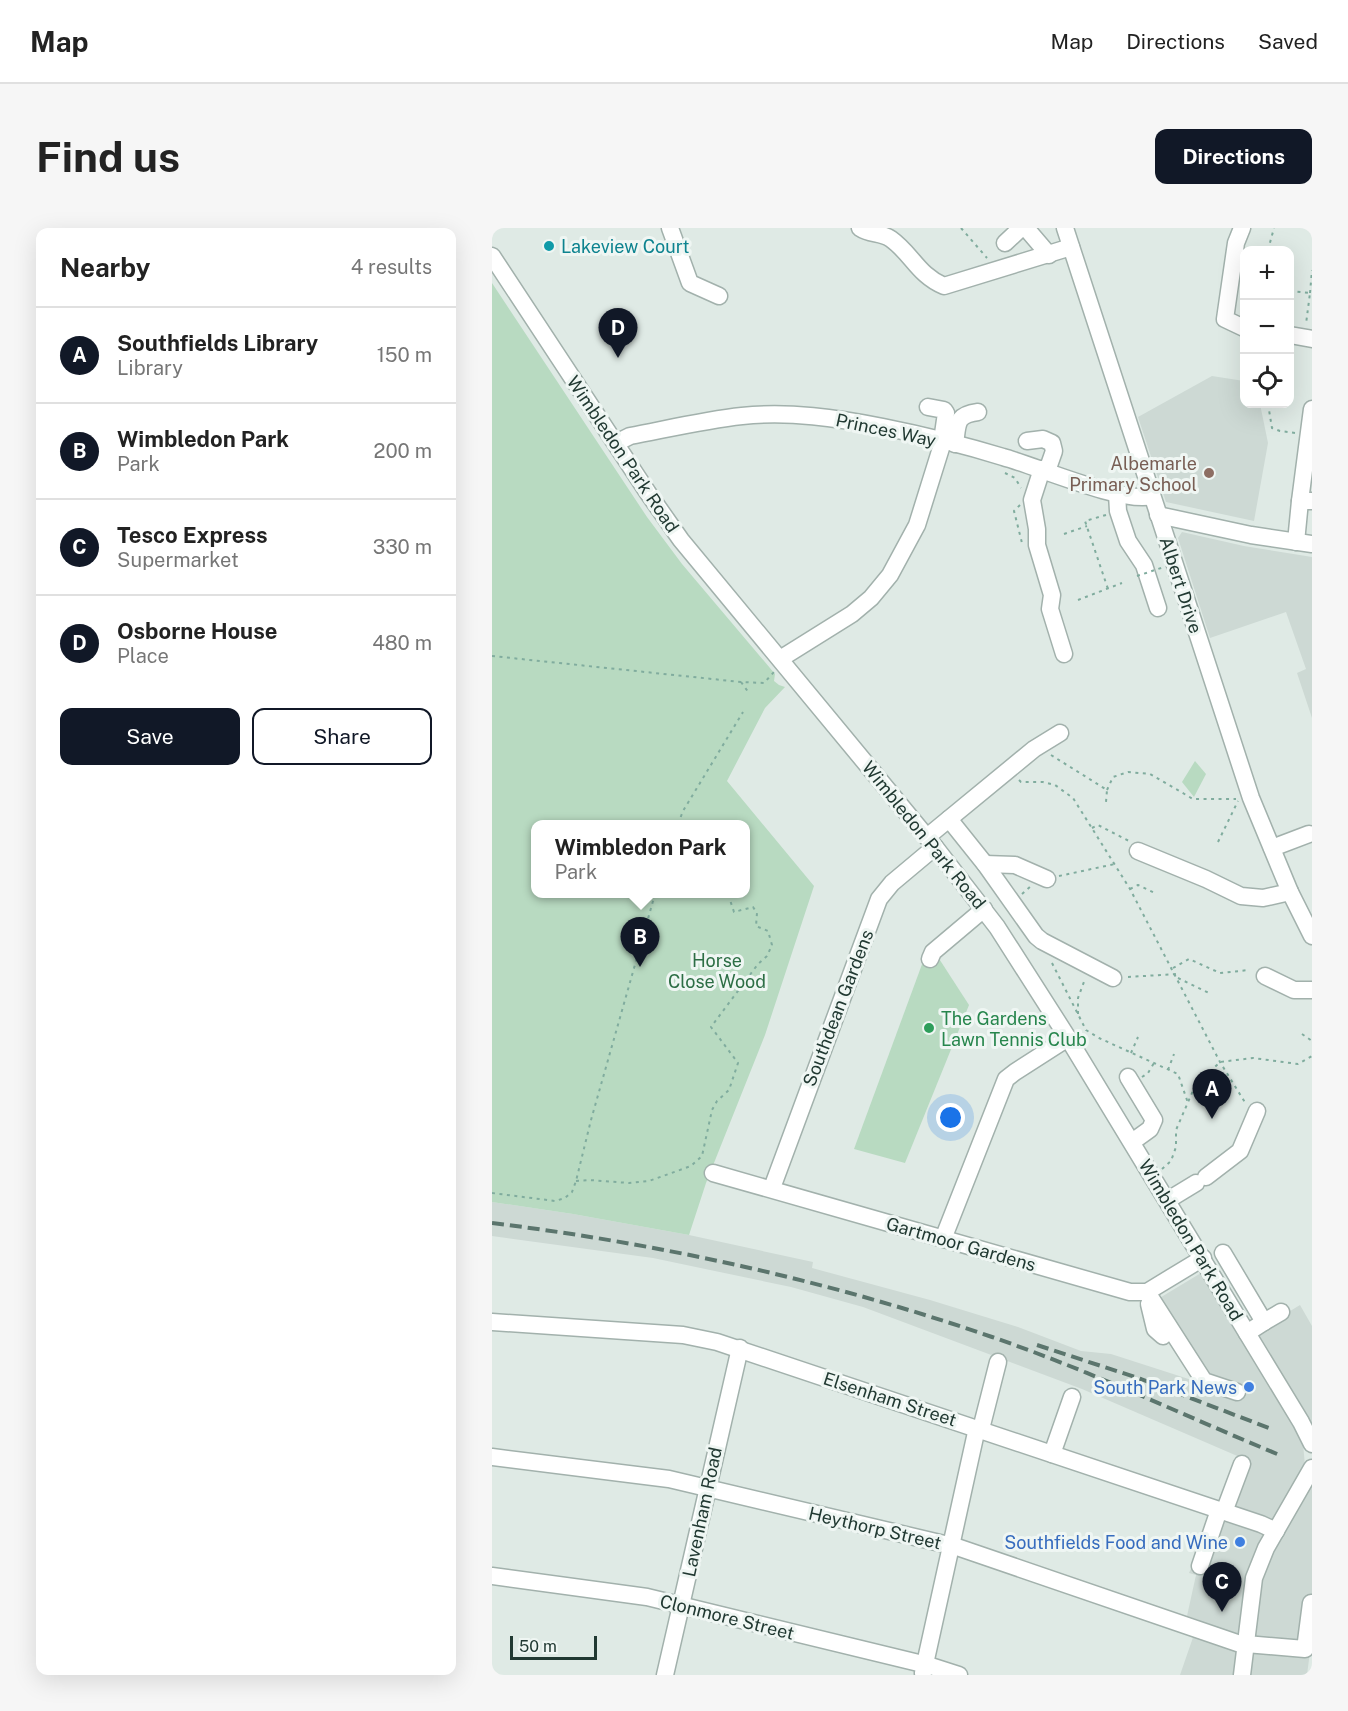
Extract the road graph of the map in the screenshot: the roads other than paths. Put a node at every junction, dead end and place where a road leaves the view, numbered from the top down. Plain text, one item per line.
1 (670, 228) edge
2 (860, 228) edge
3 (1021, 228) edge
4 (1026, 228) edge
5 (1065, 228) edge
6 (1242, 228) edge
7 (1005, 243) dead end
8 (1071, 247) junction
9 (492, 255) edge
10 (1049, 255) junction
11 (719, 296) dead end
12 (1240, 325) edge
13 (928, 407) dead end
14 (1312, 409) edge
15 (978, 412) dead end
16 (1027, 441) dead end
17 (616, 443) junction
18 (948, 443) junction
19 (1045, 470) junction
20 (1152, 496) junction
21 (1306, 501) edge
22 (1118, 503) junction
23 (1158, 515) junction
24 (1304, 543) edge
25 (1158, 608) dead end
26 (1064, 654) dead end
27 (777, 665) junction
28 (1060, 733) dead end
29 (949, 819) junction
30 (1309, 834) dead end
31 (931, 842) junction
32 (1134, 846) road end
33 (1272, 848) junction
34 (985, 864) junction
35 (1047, 879) road end
36 (1290, 892) junction
37 (984, 909) junction
38 (1312, 936) edge
39 (930, 959) dead end
40 (1265, 976) dead end
41 (1113, 978) road end
42 (1312, 990) edge
43 (1068, 1038) junction
44 (1128, 1077) dead end
45 (1257, 1111) road end
46 (1132, 1142) junction
47 (713, 1173) dead end
48 (772, 1188) junction
49 (1168, 1200) junction
50 (943, 1239) junction
51 (1223, 1253) dead end
52 (1203, 1258) junction
53 (1146, 1292) junction
54 (1281, 1312) dead end
55 (492, 1322) edge
56 (1264, 1322) junction
57 (1247, 1333) junction
58 (1163, 1336) dead end
59 (740, 1348) junction
60 (998, 1362) dead end
61 (1237, 1392) dead end
62 (1072, 1397) dead end
63 (979, 1429) junction
64 (1312, 1444) edge
65 (1052, 1454) junction
66 (492, 1457) edge
67 (1242, 1464) dead end
68 (1312, 1468) edge
69 (708, 1489) junction
70 (1221, 1511) junction
71 (1276, 1531) junction
72 (952, 1546) junction
73 (1200, 1566) dead end
74 (492, 1576) edge
75 (1311, 1604) edge
76 (682, 1605) junction
77 (1310, 1632) edge
78 (1246, 1645) junction
79 (924, 1670) edge
80 (665, 1675) edge
81 (959, 1675) edge
82 (1242, 1675) edge

1 - 11 street
2 - 10 street
3 - 7 street
4 - 10 street
5 - 8 street, Albert Drive
6 - 12 street
8 - 10 street
8 - 20 street, Albert Drive
9 - 17 street, Wimbledon Park Road
13 - 18 street
14 - 21 street
15 - 18 street
16 - 19 street
17 - 18 street, Princes Way
17 - 27 street, Wimbledon Park Road
18 - 19 street, Princes Way
18 - 27 street
19 - 22 street, Princes Way
19 - 26 street
20 - 22 street, Princes Way
20 - 23 street, Albert Drive
21 - 24 street
22 - 25 street
23 - 24 street
23 - 33 street, Albert Drive
27 - 31 street, Wimbledon Park Road
28 - 29 street, Southdean Gardens
29 - 31 street, Southdean Gardens
29 - 34 street
30 - 33 street
31 - 37 street, Wimbledon Park Road
31 - 48 street, Southdean Gardens
32 - 36 street
33 - 36 street, Albert Drive
34 - 35 street
34 - 41 street
36 - 38 street, Albert Drive
37 - 39 street
37 - 43 street, Wimbledon Park Road
40 - 42 street
43 - 46 street, Wimbledon Park Road
43 - 50 street
44 - 46 street
45 - 49 street
46 - 49 street, Wimbledon Park Road
47 - 48 street, Gartmoor Gardens
48 - 50 street, Gartmoor Gardens
49 - 52 street, Wimbledon Park Road
50 - 53 street, Gartmoor Gardens
51 - 56 street
52 - 53 street
52 - 57 street, Wimbledon Park Road
53 - 58 street
53 - 61 street
54 - 56 street
55 - 59 street, Elsenham Street
56 - 57 street
57 - 64 street, Wimbledon Park Road
59 - 63 street, Elsenham Street
59 - 69 street, Lavenham Road
60 - 63 street
62 - 65 street
63 - 65 street, Elsenham Street
63 - 72 street
65 - 70 street, Elsenham Street
66 - 69 street, Heythorp Street
67 - 70 street
68 - 71 street
69 - 72 street, Heythorp Street
69 - 76 street, Lavenham Road
70 - 71 street, Elsenham Street
70 - 73 street
71 - 78 street
72 - 78 street, Heythorp Street
72 - 79 street
74 - 76 street, Clonmore Street
75 - 77 street
76 - 79 street, Clonmore Street
76 - 80 street, Lavenham Road
77 - 78 street, Heythorp Street
78 - 82 street
79 - 81 street, Clonmore Street

